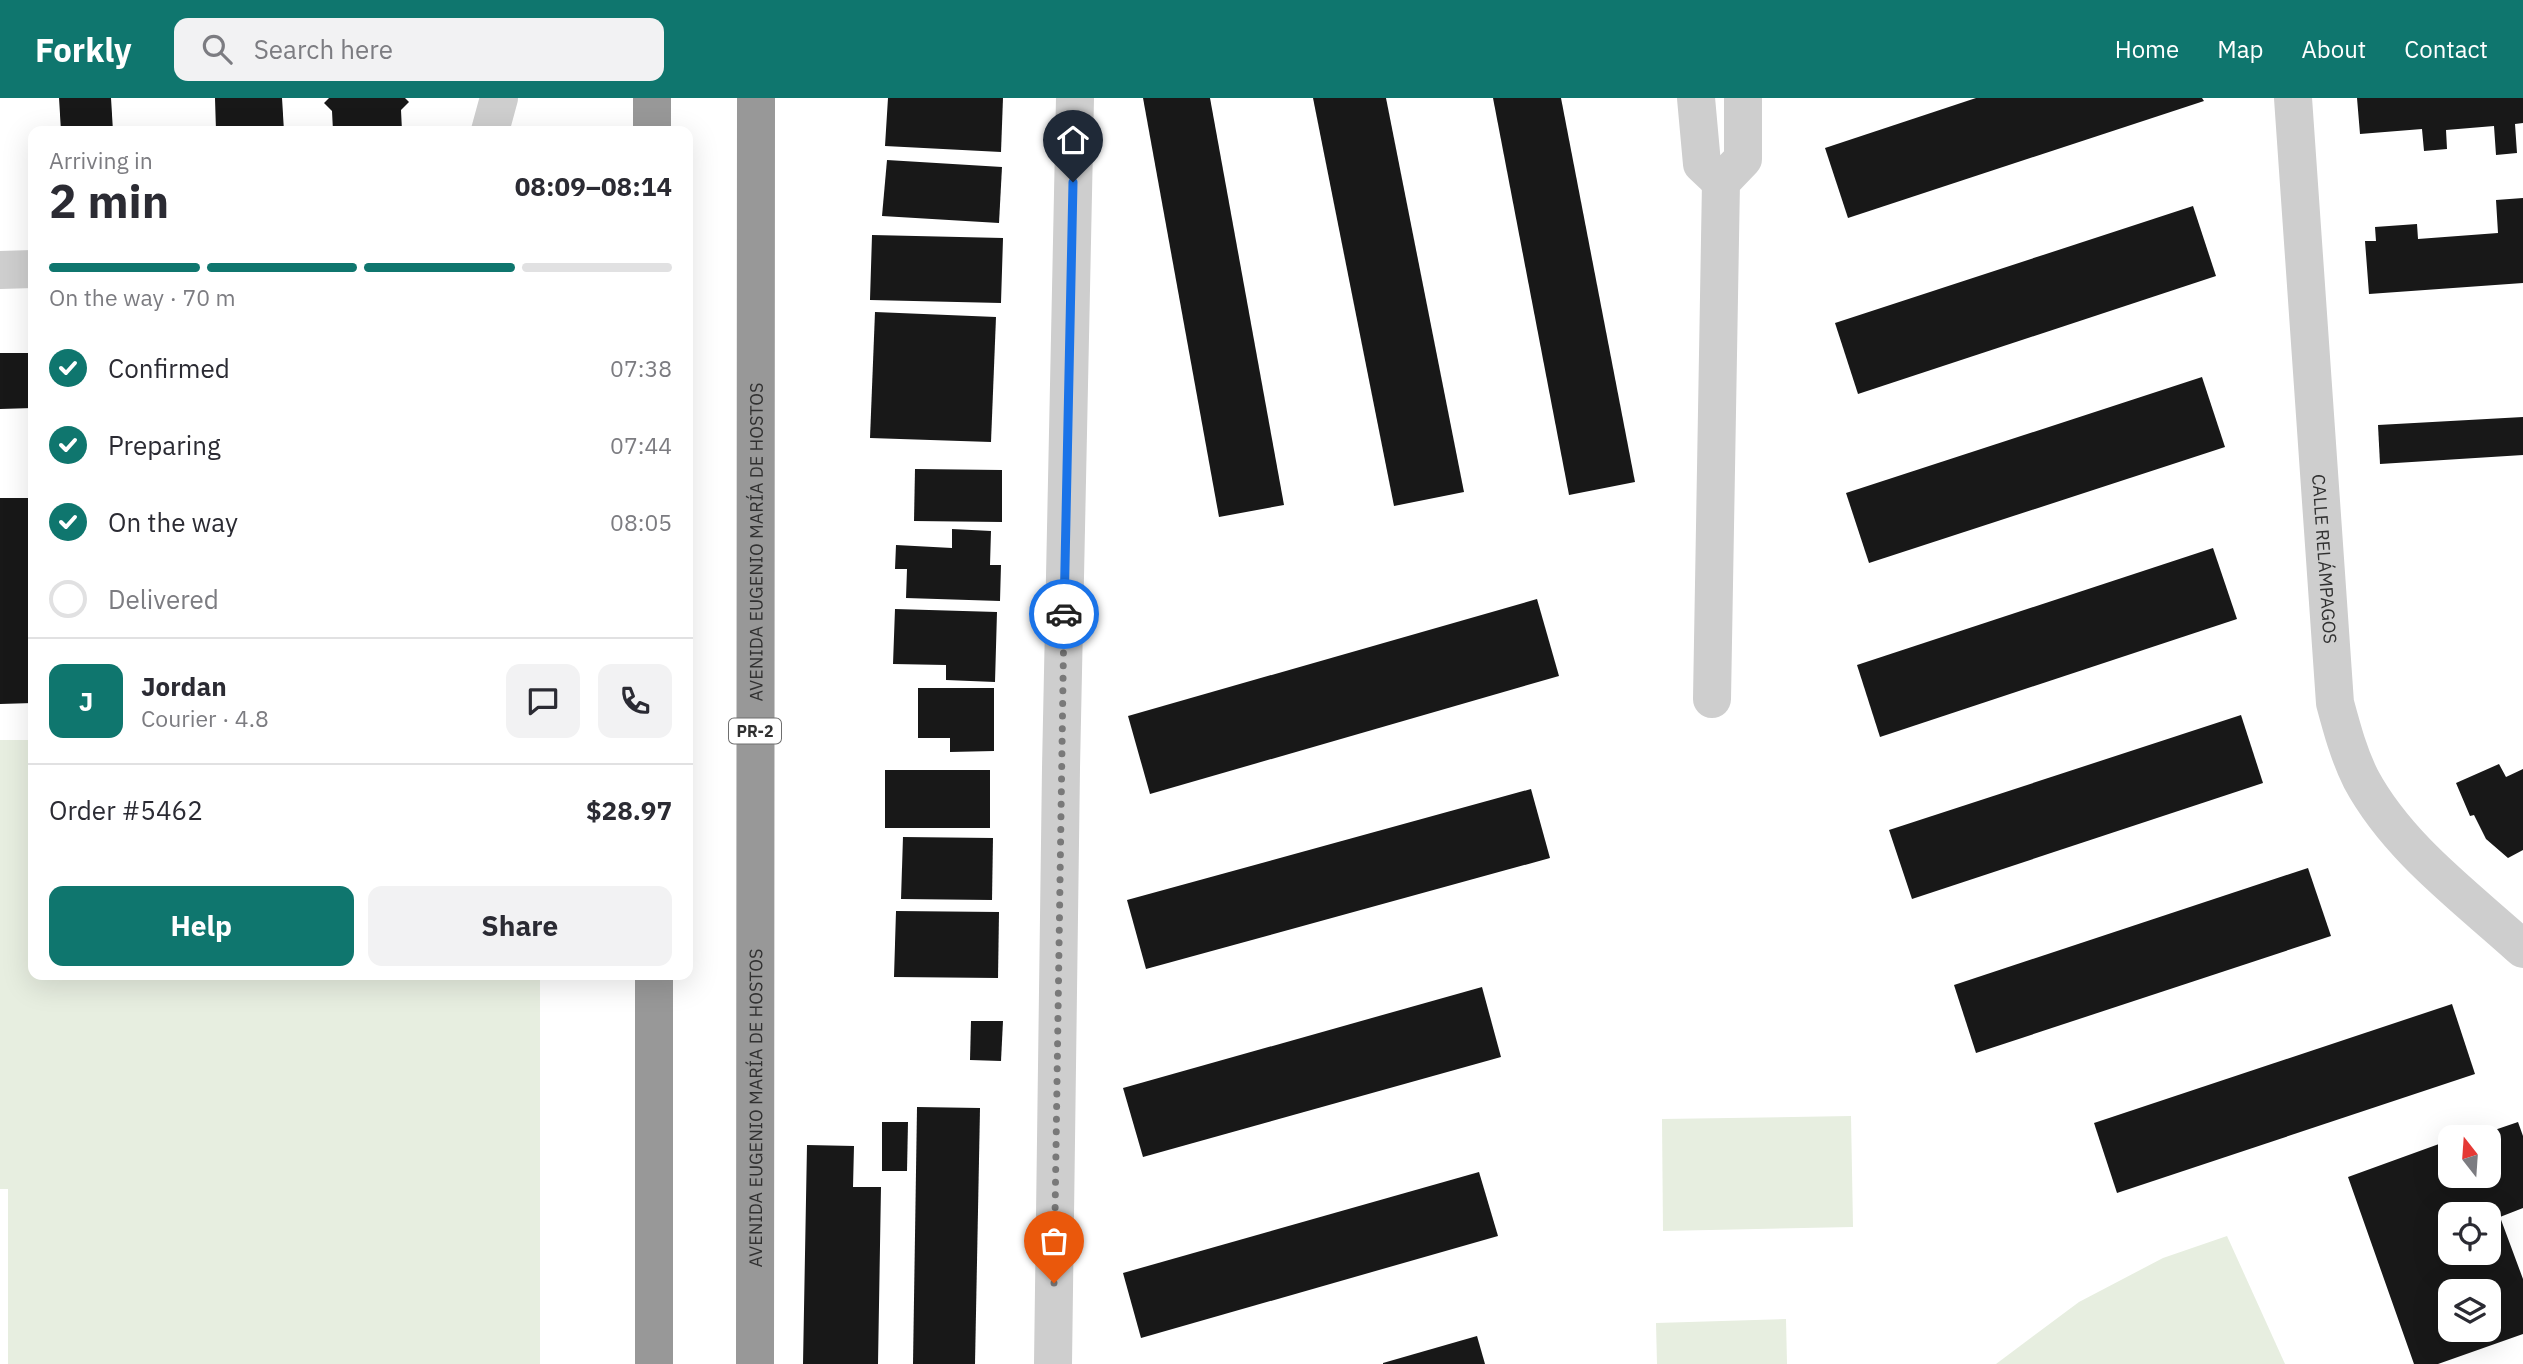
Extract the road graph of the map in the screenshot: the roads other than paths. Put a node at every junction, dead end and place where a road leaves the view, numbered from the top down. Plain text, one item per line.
1 (499, 98) edge
2 (652, 98) edge
3 (756, 98) edge
4 (1075, 98) edge
5 (1696, 98) edge
6 (1743, 98) edge
7 (2292, 98) edge
8 (491, 126) edge
9 (652, 126) edge
10 (1721, 182) junction
11 (28, 269) edge
12 (0, 270) edge
13 (1712, 699) dead end
14 (2523, 949) edge
15 (654, 980) edge
16 (654, 1364) edge
17 (755, 1364) edge
18 (1052, 1364) edge

1 - 8 street
2 - 9 highway
3 - 17 highway, AVENIDA EUGENIO MARÍA DE HOSTOS / PR-2
4 - 18 street
5 - 10 street
6 - 10 street
7 - 14 street, CALLE RELÁMPAGOS
10 - 13 street
11 - 12 street
15 - 16 highway

